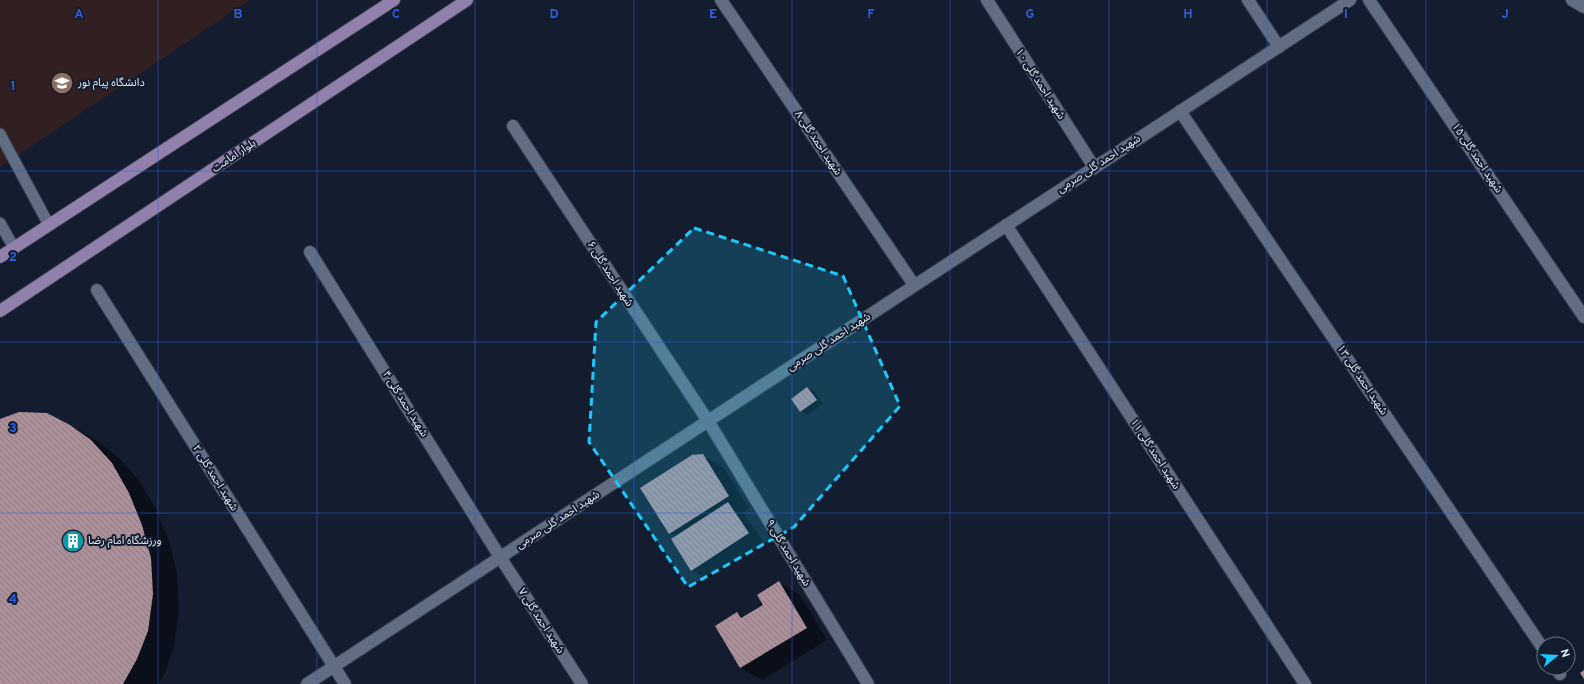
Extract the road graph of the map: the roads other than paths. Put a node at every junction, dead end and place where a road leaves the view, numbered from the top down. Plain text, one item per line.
1 (394, 0) edge
2 (467, 0) edge
3 (721, 0) edge
4 (986, 0) edge
5 (1248, 0) edge
6 (1350, 0) edge
7 (1369, 0) edge
8 (1572, 0) edge
9 (1584, 6) edge
10 (1279, 46) junction
11 (1180, 111) junction
12 (513, 126) dead end
13 (0, 134) edge
14 (1094, 168) junction
15 (0, 223) edge
16 (49, 225) junction
17 (1006, 225) junction
18 (14, 248) junction
19 (310, 252) dead end
20 (0, 257) edge
21 (914, 285) junction
22 (97, 290) dead end
23 (0, 311) edge
24 (1584, 317) edge
25 (708, 421) junction
26 (500, 557) junction
27 (1536, 638) edge
28 (333, 667) junction
29 (307, 684) edge
30 (345, 684) edge
31 (582, 684) edge
32 (868, 684) edge
33 (1305, 684) edge

1 - 16 main road
2 - 23 main road, بلوار امامت
3 - 21 street, شهید احمد گلی ۸
4 - 14 street, شهید احمد گلی ۱۰
5 - 10 street
6 - 10 street, شهید احمد گلی صرمی
7 - 24 street, شهید احمد گلی ۱۵
8 - 9 street
10 - 11 street, شهید احمد گلی صرمی
11 - 14 street, شهید احمد گلی صرمی
11 - 27 street, شهید احمد گلی ۱۳
12 - 25 street, شهید احمد گلی ۶
13 - 16 lane
14 - 17 street, شهید احمد گلی صرمی
15 - 18 lane
16 - 18 main road
17 - 21 street, شهید احمد گلی صرمی
17 - 33 street, شهید احمد گلی ۱۱
18 - 20 main road
19 - 26 street, شهید احمد گلی ۴
21 - 25 street, شهید احمد گلی صرمی
22 - 28 street, شهید احمد گلی ۲
25 - 26 street, شهید احمد گلی صرمی
25 - 32 street, شهید احمد گلی ۹
26 - 28 street, شهید احمد گلی صرمی
26 - 31 street, شهید احمد گلی ۷
28 - 29 street, شهید احمد گلی صرمی
28 - 30 street, شهید احمد گلی ۲

